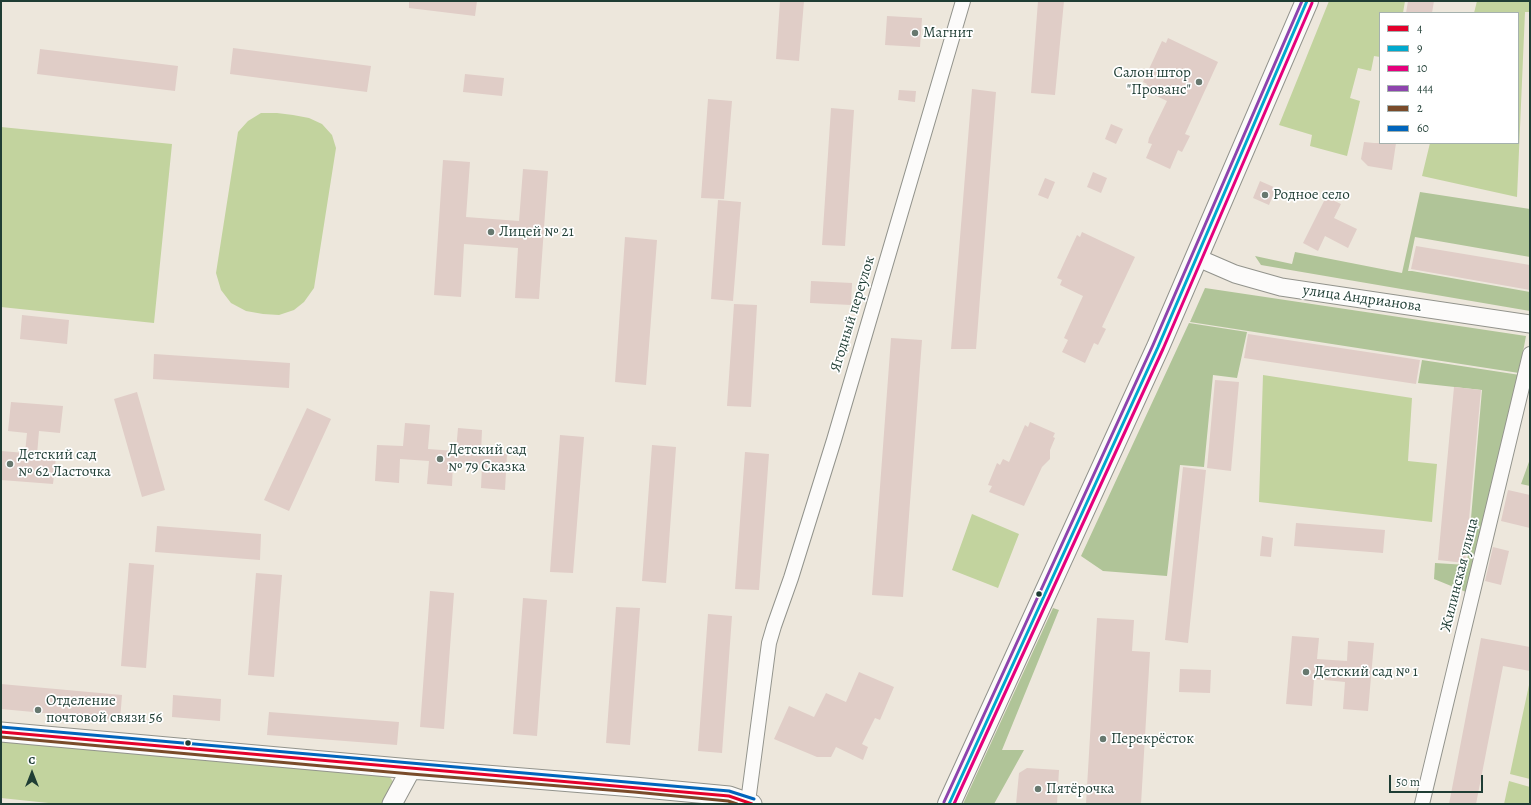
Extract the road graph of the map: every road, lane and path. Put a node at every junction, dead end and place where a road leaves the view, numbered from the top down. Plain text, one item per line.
1 (963, 1) edge
2 (1306, 1) edge
3 (1198, 258) junction
4 (1530, 324) edge
5 (1530, 354) edge
6 (1, 732) edge
7 (411, 769) junction
8 (750, 803) edge
9 (392, 804) edge
10 (949, 804) edge
11 (1422, 804) edge

1 - 8 street, Ягодный переулок
2 - 3 main road
3 - 4 street, улица Андрианова
3 - 10 main road
5 - 11 street, Жилинская улица
6 - 7 main road
7 - 8 main road
7 - 9 main road

